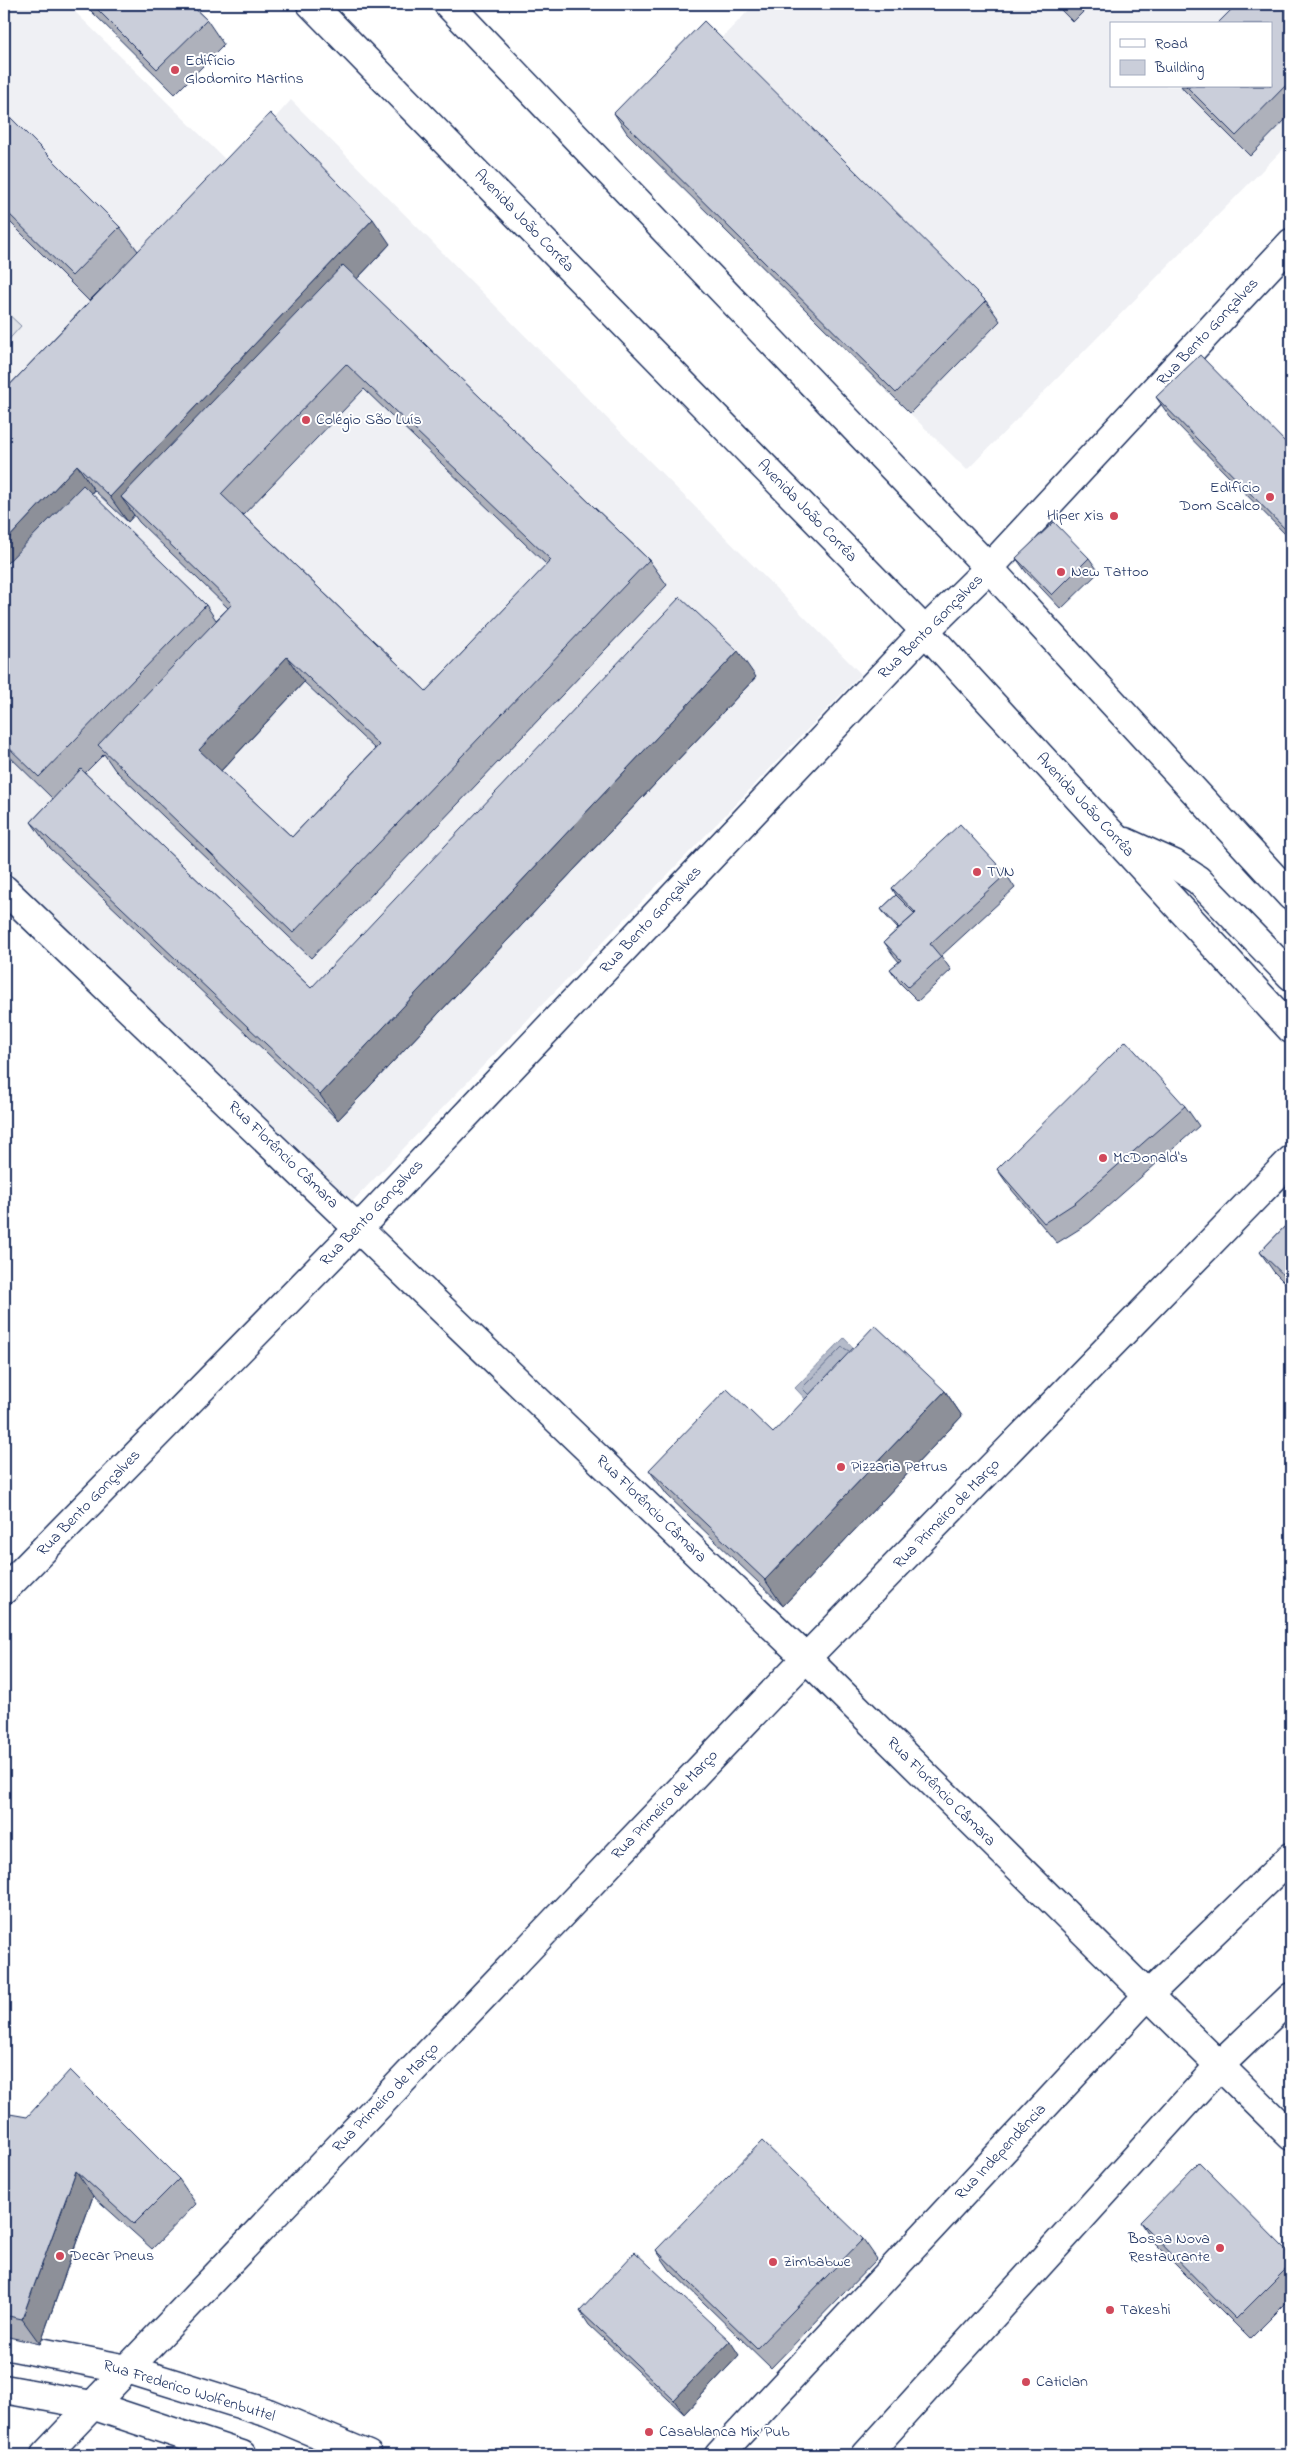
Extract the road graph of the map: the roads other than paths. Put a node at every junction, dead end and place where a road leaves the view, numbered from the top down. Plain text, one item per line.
1 (311, 4) edge
2 (448, 4) edge
3 (1291, 242) edge
4 (988, 568) junction
5 (925, 631) junction
6 (1115, 837) junction
7 (4, 889) edge
8 (1291, 896) edge
9 (1291, 976) edge
10 (1291, 1030) edge
11 (1291, 1160) edge
12 (359, 1228) junction
13 (4, 1590) edge
14 (806, 1658) junction
15 (1291, 1857) edge
16 (1147, 1996) junction
17 (1291, 1997) edge
18 (1219, 2066) junction
19 (1291, 2136) edge
20 (4, 2345) edge
21 (127, 2369) junction
22 (4, 2390) edge
23 (92, 2405) junction
24 (45, 2455) edge
25 (242, 2455) edge
26 (368, 2455) edge
27 (719, 2455) edge
28 (866, 2455) edge

1 - 5 street, Avenida João Corrêa
2 - 4 street
3 - 4 street, Rua Bento Gonçalves
4 - 5 street, Rua Bento Gonçalves
4 - 8 street
5 - 6 street, Avenida João Corrêa
5 - 12 street, Rua Bento Gonçalves
6 - 9 street
6 - 10 street, Avenida João Corrêa
7 - 12 street, Rua Florêncio Câmara
11 - 14 street, Rua Primeiro de Março
12 - 13 street, Rua Bento Gonçalves
12 - 14 street, Rua Florêncio Câmara
14 - 16 street, Rua Florêncio Câmara
14 - 21 street, Rua Primeiro de Março
15 - 16 street, Rua Independência
16 - 18 street, Rua Florêncio Câmara
16 - 27 street, Rua Independência
17 - 18 street
18 - 19 street, Rua Florêncio Câmara
18 - 28 street
20 - 21 street, Rua Frederico Wolfenbuttel
21 - 23 street, Rua Primeiro de Março
21 - 26 street, Rua Frederico Wolfenbuttel
22 - 23 street
23 - 24 street, Rua Primeiro de Março
23 - 25 street

